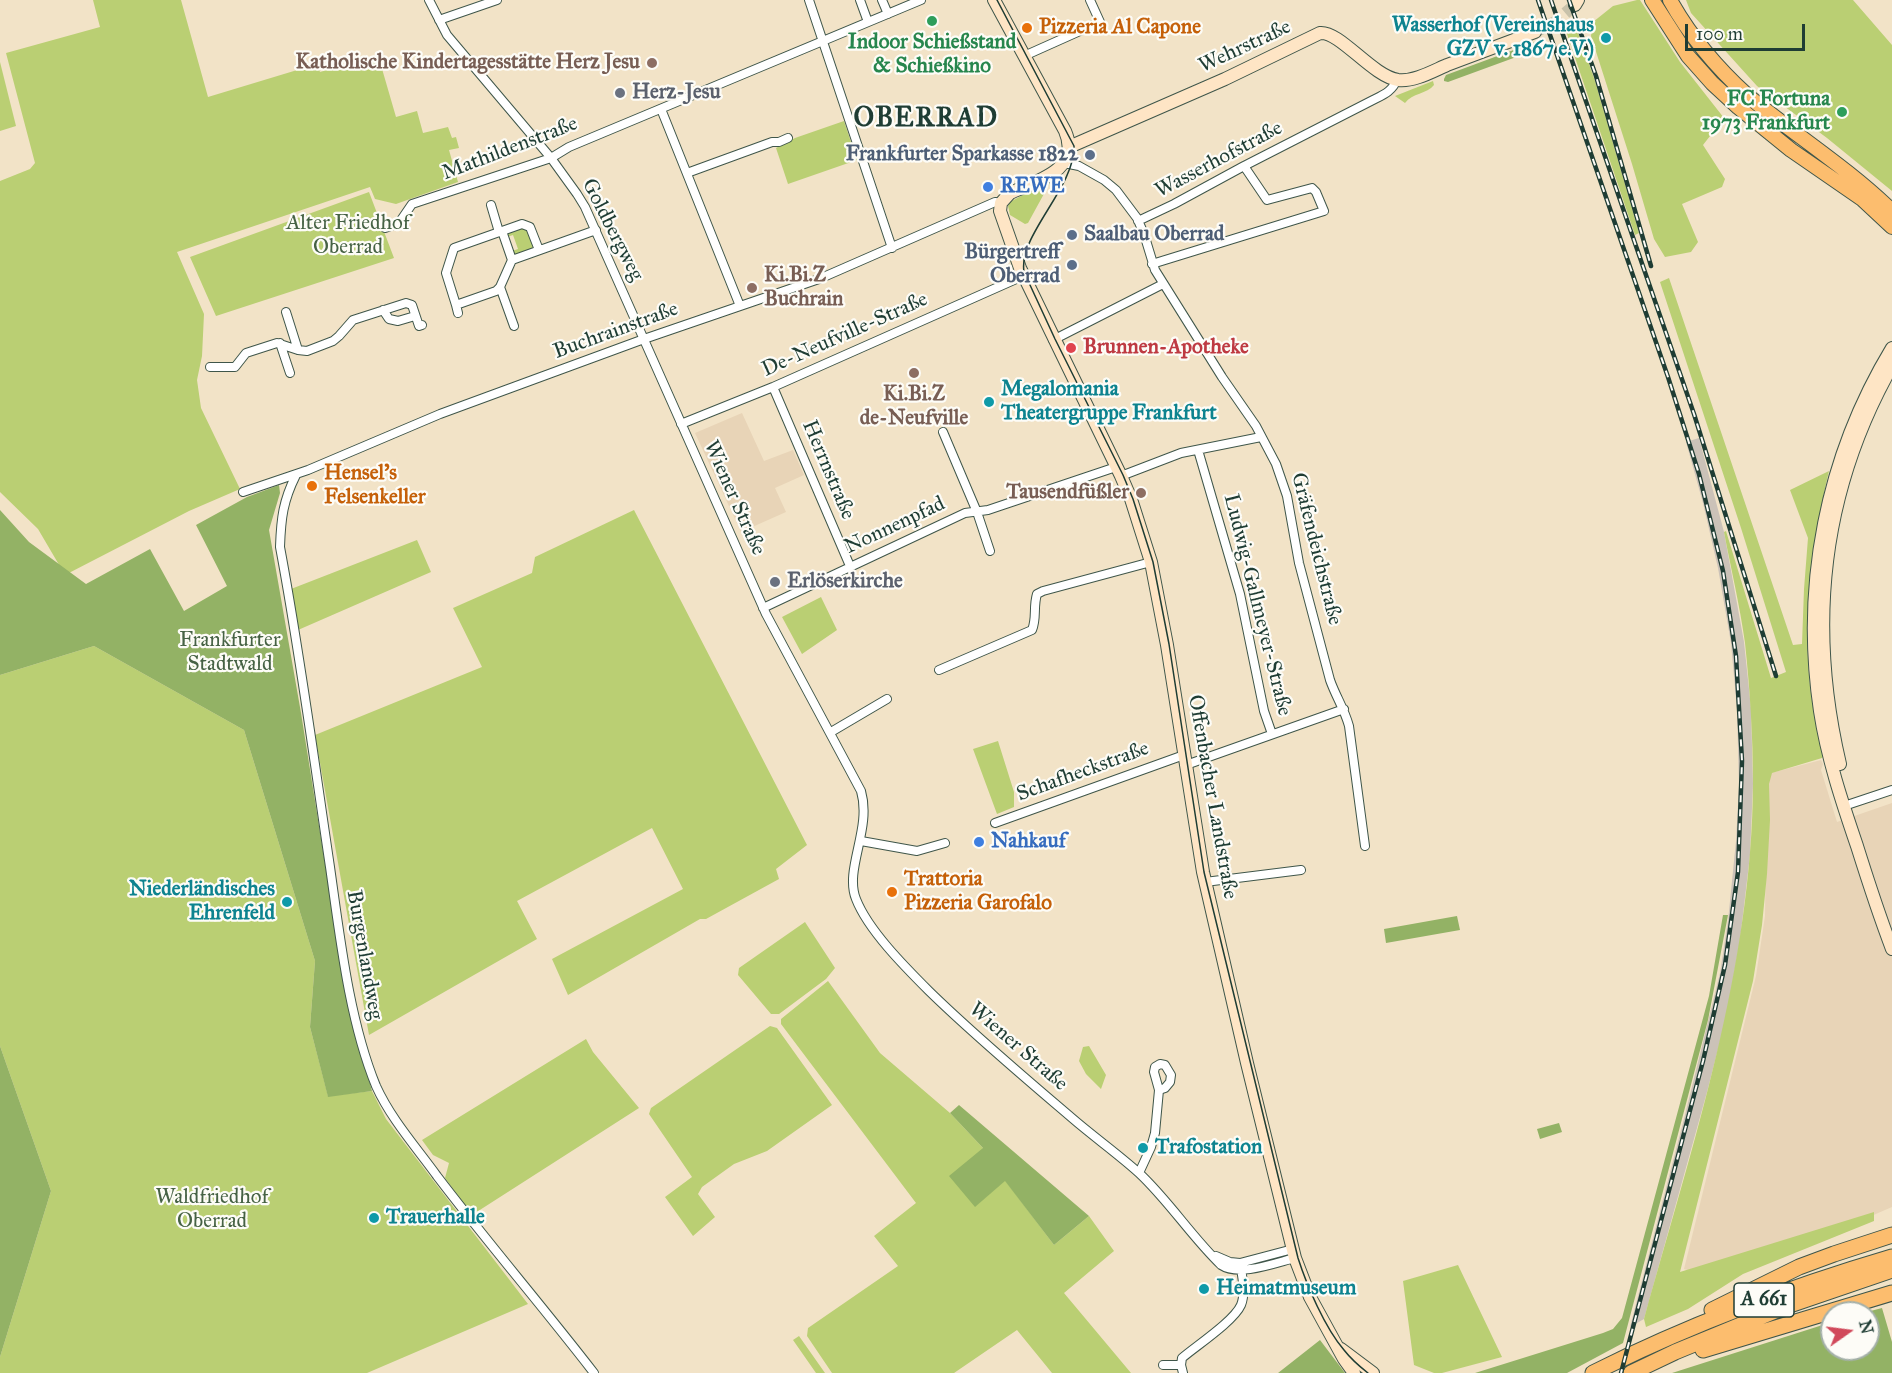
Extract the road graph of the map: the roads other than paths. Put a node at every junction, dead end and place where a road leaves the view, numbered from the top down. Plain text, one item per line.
1 (429, 0) edge
2 (497, 0) edge
3 (860, 0) edge
4 (882, 0) edge
5 (921, 0) edge
6 (1090, 0) edge
7 (1652, 0) edge
8 (1670, 0) edge
9 (998, 1) edge
10 (810, 3) edge
11 (888, 14) junction
12 (439, 20) junction
13 (868, 22) junction
14 (1535, 32) tunnel mouth
15 (822, 41) junction
16 (1024, 56) junction
17 (1397, 79) junction
18 (661, 109) junction
19 (788, 138) dead end
20 (1069, 147) junction
21 (550, 158) junction
22 (1064, 163) junction
23 (1244, 166) junction
24 (687, 173) junction
25 (1001, 203) junction
26 (490, 206) dead end
27 (1892, 211) edge
28 (1138, 221) junction
29 (1892, 227) edge
30 (385, 228) dead end
31 (596, 230) junction
32 (500, 231) junction
33 (892, 248) junction
34 (539, 250) junction
35 (512, 260) junction
36 (1152, 264) junction
37 (1021, 272) junction
38 (1163, 284) junction
39 (500, 286) junction
40 (740, 306) junction
41 (383, 310) junction
42 (286, 312) dead end
43 (416, 316) junction
44 (422, 325) dead end
45 (514, 326) dead end
46 (644, 339) junction
47 (1053, 340) junction
48 (280, 344) junction
49 (1892, 348) edge
50 (298, 350) junction
51 (1892, 366) edge
52 (210, 367) dead end
53 (290, 374) dead end
54 (772, 387) junction
55 (681, 424) junction
56 (943, 432) dead end
57 (1261, 436) junction
58 (1198, 450) junction
59 (1118, 471) junction
60 (296, 475) junction
61 (243, 492) dead end
62 (977, 512) junction
63 (990, 550) dead end
64 (1151, 562) junction
65 (850, 566) junction
66 (763, 608) junction
67 (939, 670) dead end
68 (887, 699) dead end
69 (1344, 709) junction
70 (831, 732) junction
71 (1272, 734) junction
72 (1185, 760) junction
73 (1892, 790) edge
74 (1847, 805) junction
75 (995, 823) dead end
76 (861, 841) junction
77 (945, 843) dead end
78 (1365, 846) dead end
79 (1301, 870) dead end
80 (1205, 882) junction
81 (1892, 948) edge
82 (1159, 1090) dead end
83 (1139, 1173) junction
84 (1892, 1235) edge
85 (1294, 1254) junction
86 (1892, 1257) edge
87 (1240, 1266) junction
88 (1892, 1270) edge
89 (1892, 1293) edge
90 (1336, 1344) junction
91 (1639, 1351) junction
92 (1163, 1365) dead end
93 (1646, 1366) junction
94 (1182, 1369) edge
95 (594, 1373) edge
96 (1354, 1373) edge
97 (1372, 1373) edge
98 (1593, 1373) edge
99 (1631, 1373) edge

1 - 12 street, Goldbergweg
2 - 12 street
3 - 13 street
4 - 11 street
5 - 11 street, Mathildenstraße
6 - 16 street
7 - 29 main road
8 - 27 main road
9 - 16 main road
10 - 15 street
11 - 13 street, Mathildenstraße
12 - 21 street, Goldbergweg
13 - 15 street, Mathildenstraße
14 - 17 main road
15 - 18 street, Mathildenstraße
15 - 33 street
16 - 20 main road
17 - 20 main road, Wehrstraße
17 - 23 street, Wasserhofstraße
18 - 21 street, Mathildenstraße
18 - 24 street
19 - 24 street
20 - 22 main road
21 - 30 street, Mathildenstraße
21 - 31 street, Goldbergweg
22 - 25 main road
22 - 28 street, Wasserhofstraße
23 - 28 street, Wasserhofstraße
23 - 36 street
24 - 40 street
25 - 33 street, Buchrainstraße
25 - 37 main road, Offenbacher Landstraße
26 - 32 street
28 - 36 street, Gräfendeichstraße
31 - 34 street
31 - 46 street, Goldbergweg
32 - 34 street
32 - 35 street
32 - 39 street
33 - 40 street, Buchrainstraße
34 - 35 street
35 - 39 street
36 - 38 street, Gräfendeichstraße
37 - 47 main road, Offenbacher Landstraße
37 - 54 street, De-Neufville-Straße
38 - 47 street
38 - 57 street, Gräfendeichstraße
39 - 45 street
40 - 46 street, Buchrainstraße
41 - 43 street
41 - 43 street
41 - 50 street
42 - 50 street
43 - 44 street
46 - 55 street, Wiener Straße
46 - 60 street, Buchrainstraße
47 - 59 main road, Offenbacher Landstraße
48 - 50 street
48 - 52 street
48 - 53 street
49 - 74 main road
51 - 74 main road
54 - 55 street, De-Neufville-Straße
54 - 65 street, Herrnstraße
55 - 66 street, Wiener Straße
56 - 62 street
57 - 58 street, Nonnenpfad
57 - 69 street, Gräfendeichstraße
58 - 59 street, Nonnenpfad
58 - 71 street, Ludwig-Gallmeyer-Straße
59 - 62 street, Nonnenpfad
59 - 64 main road, Offenbacher Landstraße
60 - 61 street, Buchrainstraße
60 - 95 street, Burgenlandweg
62 - 63 street, Nonnenpfad
62 - 65 street, Nonnenpfad
64 - 67 street
64 - 72 main road, Offenbacher Landstraße
65 - 66 street, Nonnenpfad
66 - 70 street, Wiener Straße
68 - 70 street
69 - 71 street, Schafheckstraße
69 - 78 street, Gräfendeichstraße
70 - 76 street, Wiener Straße
71 - 72 street, Schafheckstraße
72 - 75 street, Schafheckstraße
72 - 80 main road, Offenbacher Landstraße
73 - 74 street
74 - 81 main road
76 - 77 street
76 - 83 street, Wiener Straße
79 - 80 street
80 - 85 main road, Offenbacher Landstraße
82 - 83 street
83 - 87 street, Wiener Straße
84 - 91 highway, A 661
85 - 87 street, Wiener Straße
85 - 90 main road, Offenbacher Landstraße
86 - 91 highway, A 661
87 - 94 street
88 - 93 highway, A 661
89 - 93 highway, A 661
90 - 96 main road, Offenbacher Landstraße
90 - 97 main road, Offenbacher Landstraße
91 - 98 highway, A 661
92 - 94 street
93 - 99 highway, A 661

